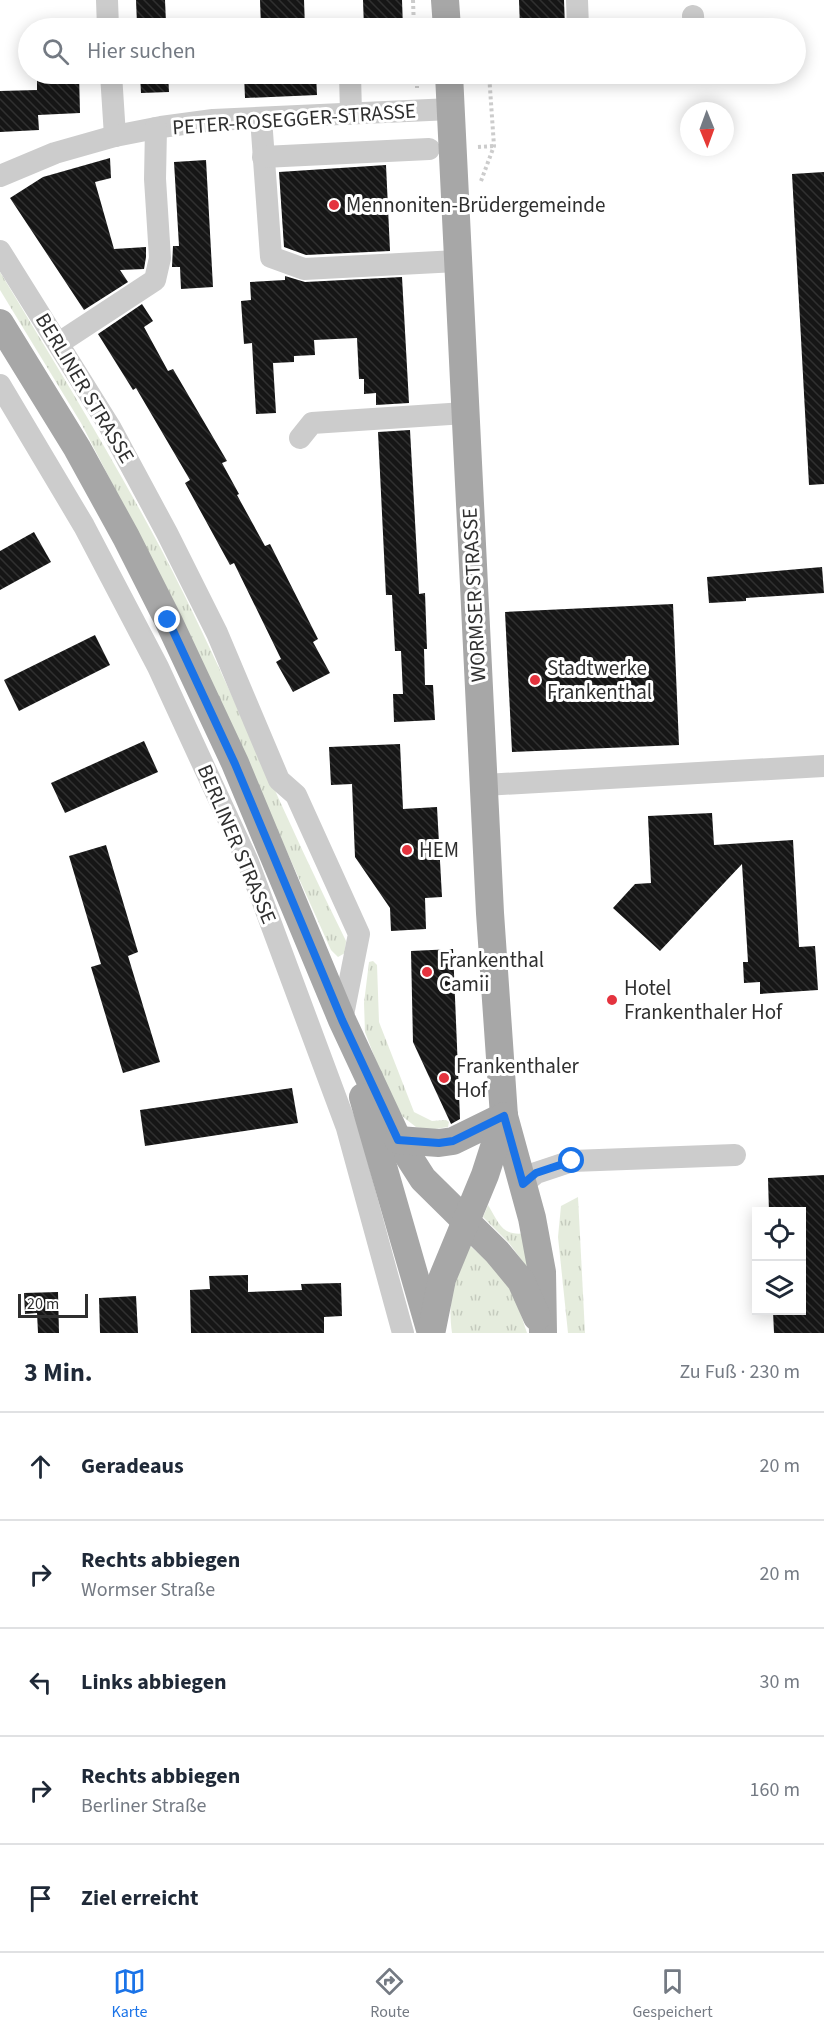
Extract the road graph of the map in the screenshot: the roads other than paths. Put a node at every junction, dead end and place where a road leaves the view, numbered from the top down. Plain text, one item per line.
1 (107, 0) edge
2 (445, 0) edge
3 (577, 0) edge
4 (108, 18) edge
5 (446, 18) edge
6 (578, 18) edge
7 (112, 84) edge
8 (350, 84) edge
9 (450, 84) edge
10 (451, 109) junction
11 (351, 114) junction
12 (261, 118) junction
13 (156, 128) junction
14 (115, 136) junction
15 (429, 149) dead end
16 (263, 157) junction
17 (0, 176) edge
18 (0, 251) edge
19 (457, 261) junction
20 (0, 323) edge
21 (58, 343) junction
22 (0, 385) edge
23 (465, 413) junction
24 (300, 438) dead end
25 (824, 766) edge
26 (484, 785) junction
27 (342, 1020) junction
28 (504, 1116) junction
29 (398, 1140) junction
30 (735, 1155) dead end
31 (523, 1184) junction
32 (466, 1222) junction
33 (542, 1329) edge
34 (403, 1333) edge
35 (431, 1333) edge

1 - 4 street
2 - 5 main road
3 - 6 street
7 - 14 street
8 - 11 street
9 - 10 main road, WORMSER STRASSE
10 - 11 street, PETER-ROSEGGER-STRASSE
10 - 19 main road, WORMSER STRASSE
11 - 12 street, PETER-ROSEGGER-STRASSE
12 - 13 street, PETER-ROSEGGER-STRASSE
12 - 16 street
13 - 14 street, PETER-ROSEGGER-STRASSE
13 - 21 street
14 - 17 street, PETER-ROSEGGER-STRASSE
15 - 16 street
16 - 19 street
18 - 21 street, BERLINER STRASSE
19 - 23 main road, WORMSER STRASSE
20 - 27 main road, BERLINER STRASSE
21 - 27 street, BERLINER STRASSE
22 - 34 street, BERLINER STRASSE
23 - 24 street
23 - 26 main road, WORMSER STRASSE
25 - 26 street
26 - 28 main road, WORMSER STRASSE
27 - 29 main road, BERLINER STRASSE
27 - 35 main road, BERLINER STRASSE
28 - 29 main road
28 - 31 main road, WORMSER STRASSE
28 - 32 main road, WORMSER STRASSE
29 - 32 main road, WORMSER STRASSE
30 - 31 street
31 - 33 main road, WORMSER STRASSE
32 - 33 main road, WORMSER STRASSE
32 - 35 main road

